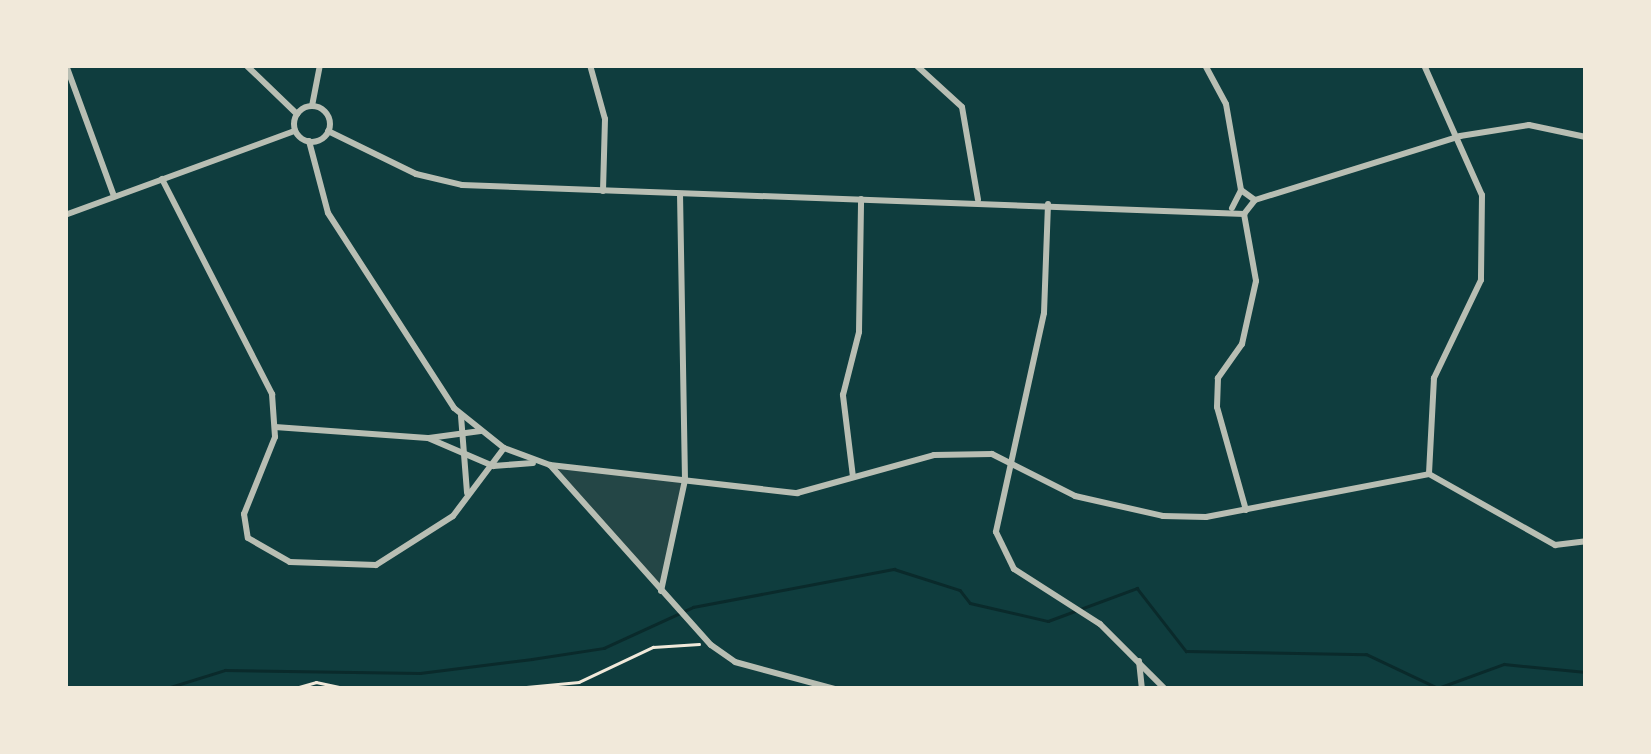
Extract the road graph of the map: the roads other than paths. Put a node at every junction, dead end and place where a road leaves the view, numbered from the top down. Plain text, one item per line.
1 (66, 65) edge
2 (246, 65) edge
3 (320, 65) edge
4 (590, 65) edge
5 (916, 65) edge
6 (1205, 65) edge
7 (1424, 65) edge
8 (312, 106) junction
9 (297, 114) junction
10 (296, 131) junction
11 (328, 131) junction
12 (1460, 136) junction
13 (1586, 137) edge
14 (309, 141) junction
15 (162, 180) junction
16 (1240, 190) junction
17 (602, 191) junction
18 (114, 196) junction
19 (680, 196) junction
20 (860, 199) junction
21 (978, 200) junction
22 (1255, 200) junction
23 (1048, 204) junction
24 (1232, 208) junction
25 (65, 214) edge
26 (1244, 214) junction
27 (460, 413) junction
28 (275, 427) junction
29 (464, 432) junction
30 (481, 432) junction
31 (428, 438) junction
32 (504, 448) junction
33 (466, 455) junction
34 (1009, 461) junction
35 (539, 463) junction
36 (550, 465) junction
37 (493, 466) junction
38 (1430, 474) junction
39 (852, 477) junction
40 (685, 480) junction
41 (466, 498) junction
42 (1246, 510) junction
43 (1586, 541) edge
44 (661, 590) junction
45 (1138, 660) junction
46 (1156, 679) junction
47 (1142, 686) edge
48 (1164, 688) edge
49 (833, 689) edge

1 - 18 street
2 - 9 street
3 - 8 street
4 - 17 street
5 - 21 street
6 - 16 street
7 - 12 street
8 - 9 street
8 - 11 street
9 - 10 street
10 - 14 street
10 - 15 street
11 - 14 street
11 - 17 street
12 - 13 street
12 - 22 street
12 - 38 street
14 - 27 street
15 - 18 street
15 - 28 street
16 - 22 street
16 - 24 street
17 - 19 street
18 - 25 street
19 - 20 street
19 - 40 street
20 - 21 street
20 - 39 street
21 - 23 street
22 - 26 street
23 - 24 street
23 - 34 street
24 - 26 street
26 - 42 street
27 - 29 street
27 - 30 street
28 - 31 street
28 - 41 street
29 - 30 street
29 - 31 street
29 - 33 street
30 - 32 street
31 - 33 street
32 - 35 street
32 - 37 street
33 - 37 street
33 - 41 street
34 - 39 street
34 - 42 street
34 - 45 street
35 - 36 street
35 - 37 street
36 - 40 street
36 - 44 street
37 - 41 street
38 - 42 street
38 - 43 street
39 - 40 street
40 - 44 street
44 - 49 street
45 - 46 street
45 - 47 street
46 - 47 street
46 - 48 street

